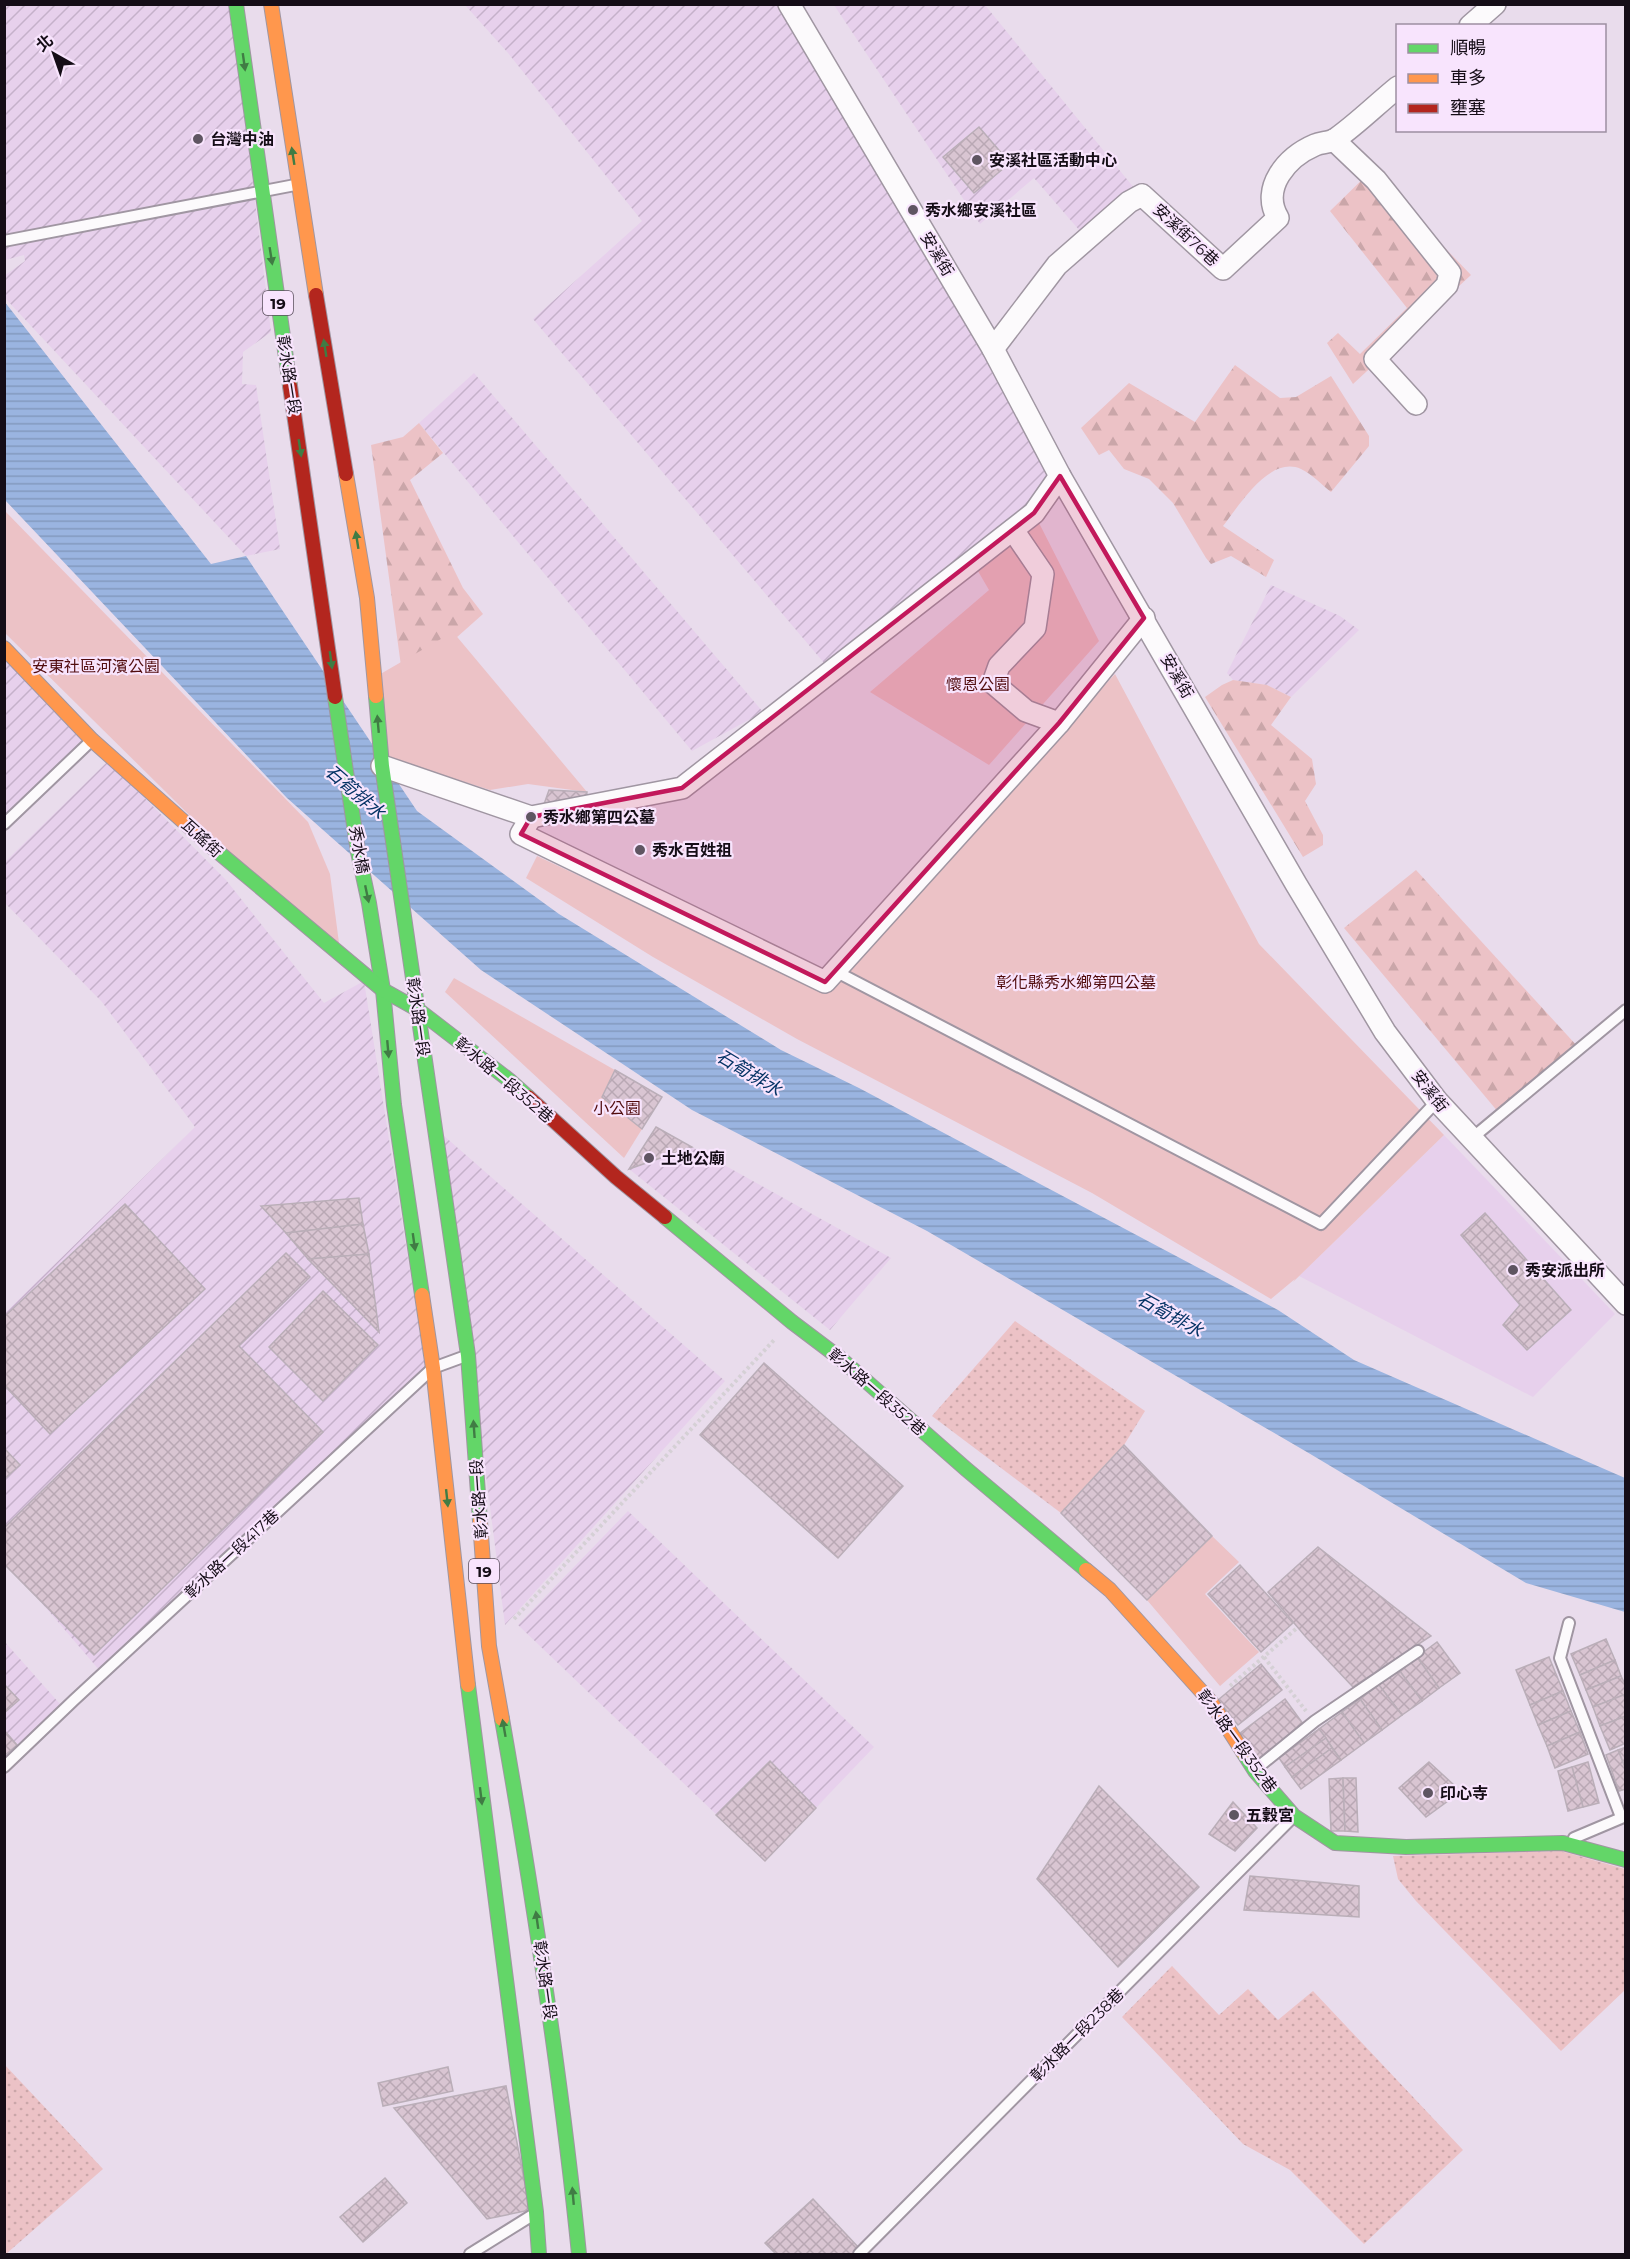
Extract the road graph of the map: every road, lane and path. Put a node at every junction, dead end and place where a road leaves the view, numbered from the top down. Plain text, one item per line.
1 (236, 4) edge
2 (270, 4) edge
3 (789, 4) edge
4 (1495, 4) edge
5 (1472, 24) edge
6 (1396, 89) edge
7 (1334, 140) junction
8 (298, 184) junction
9 (261, 191) junction
10 (4, 241) edge
11 (993, 349) junction
12 (1416, 404) dead end
13 (1060, 476) junction
14 (1013, 530) junction
15 (323, 602) joint
16 (1144, 618) junction
17 (4, 648) edge
18 (1059, 723) junction
19 (92, 740) junction
20 (382, 766) junction
21 (531, 817) junction
22 (4, 824) edge
23 (398, 886) joint
24 (835, 971) junction
25 (383, 990) junction
26 (417, 1009) junction
27 (1626, 1010) edge
28 (1437, 1101) junction
29 (1471, 1139) junction
30 (1626, 1304) edge
31 (792, 1322) junction
32 (468, 1355) junction
33 (433, 1368) junction
34 (514, 1619) dead end
35 (1569, 1623) dead end
36 (1297, 1628) dead end
37 (1418, 1651) dead end
38 (1264, 1657) junction
39 (1211, 1702) junction
40 (1315, 1721) junction
41 (4, 1767) edge
42 (1255, 1771) junction
43 (1294, 1816) junction
44 (1623, 1816) edge
45 (1563, 1843) junction
46 (1626, 1860) edge
47 (536, 2212) junction
48 (471, 2254) edge
49 (539, 2254) edge
50 (579, 2254) edge
51 (859, 2254) edge

1 -> 9 main road, 彰水路一段 / 19
8 -> 2 main road, 19
3 - 11 street, 安溪街
4 - 5 street
6 - 7 street, 安溪街76巷
7 - 11 street, 安溪街76巷
7 - 12 street
8 - 9 lane
20 -> 8 main road, 秀水橋 / 19
9 - 10 lane
9 -> 15 main road, 彰水路一段 / 19
11 - 13 street, 安溪街
13 - 14 street
13 - 16 street, 安溪街
14 - 18 street
14 - 21 street
15 -> 25 main road, 秀水橋 / 19
16 - 18 street
16 - 28 street, 安溪街
17 - 19 main road, 瓦磘街
18 - 24 street
19 - 22 lane
19 - 25 main road, 瓦磘街
20 - 21 street
20 - 23 main road, 秀水橋 / 19
21 - 24 street
23 - 26 main road, 彰水路一段 / 19
24 - 28 lane
25 - 26 main road, 瓦磘街
25 -> 33 main road, 彰水路一段 / 19
26 - 31 main road, 彰水路一段352巷
26 - 32 main road, 彰水路一段 / 19
27 - 29 lane
28 - 29 street, 安溪街
29 - 30 street, 安溪街
31 - 34 path
31 - 39 main road, 彰水路一段352巷
32 - 33 lane, 彰水路一段417巷
50 -> 32 main road, 彰水路一段 / 19
33 - 41 lane, 彰水路一段417巷
33 -> 47 main road, 彰水路一段 / 19
35 - 44 lane
36 - 38 path
37 - 40 lane
38 - 39 path
38 - 40 path
39 - 42 main road, 彰水路一段352巷
40 - 42 lane
42 - 43 main road, 彰水路一段352巷
43 - 45 main road, 彰水路一段352巷
43 - 51 lane, 彰水路一段238巷
44 - 45 lane
45 - 46 main road, 彰水路一段352巷
47 - 48 lane
47 - 49 main road, 彰水路一段 / 19

